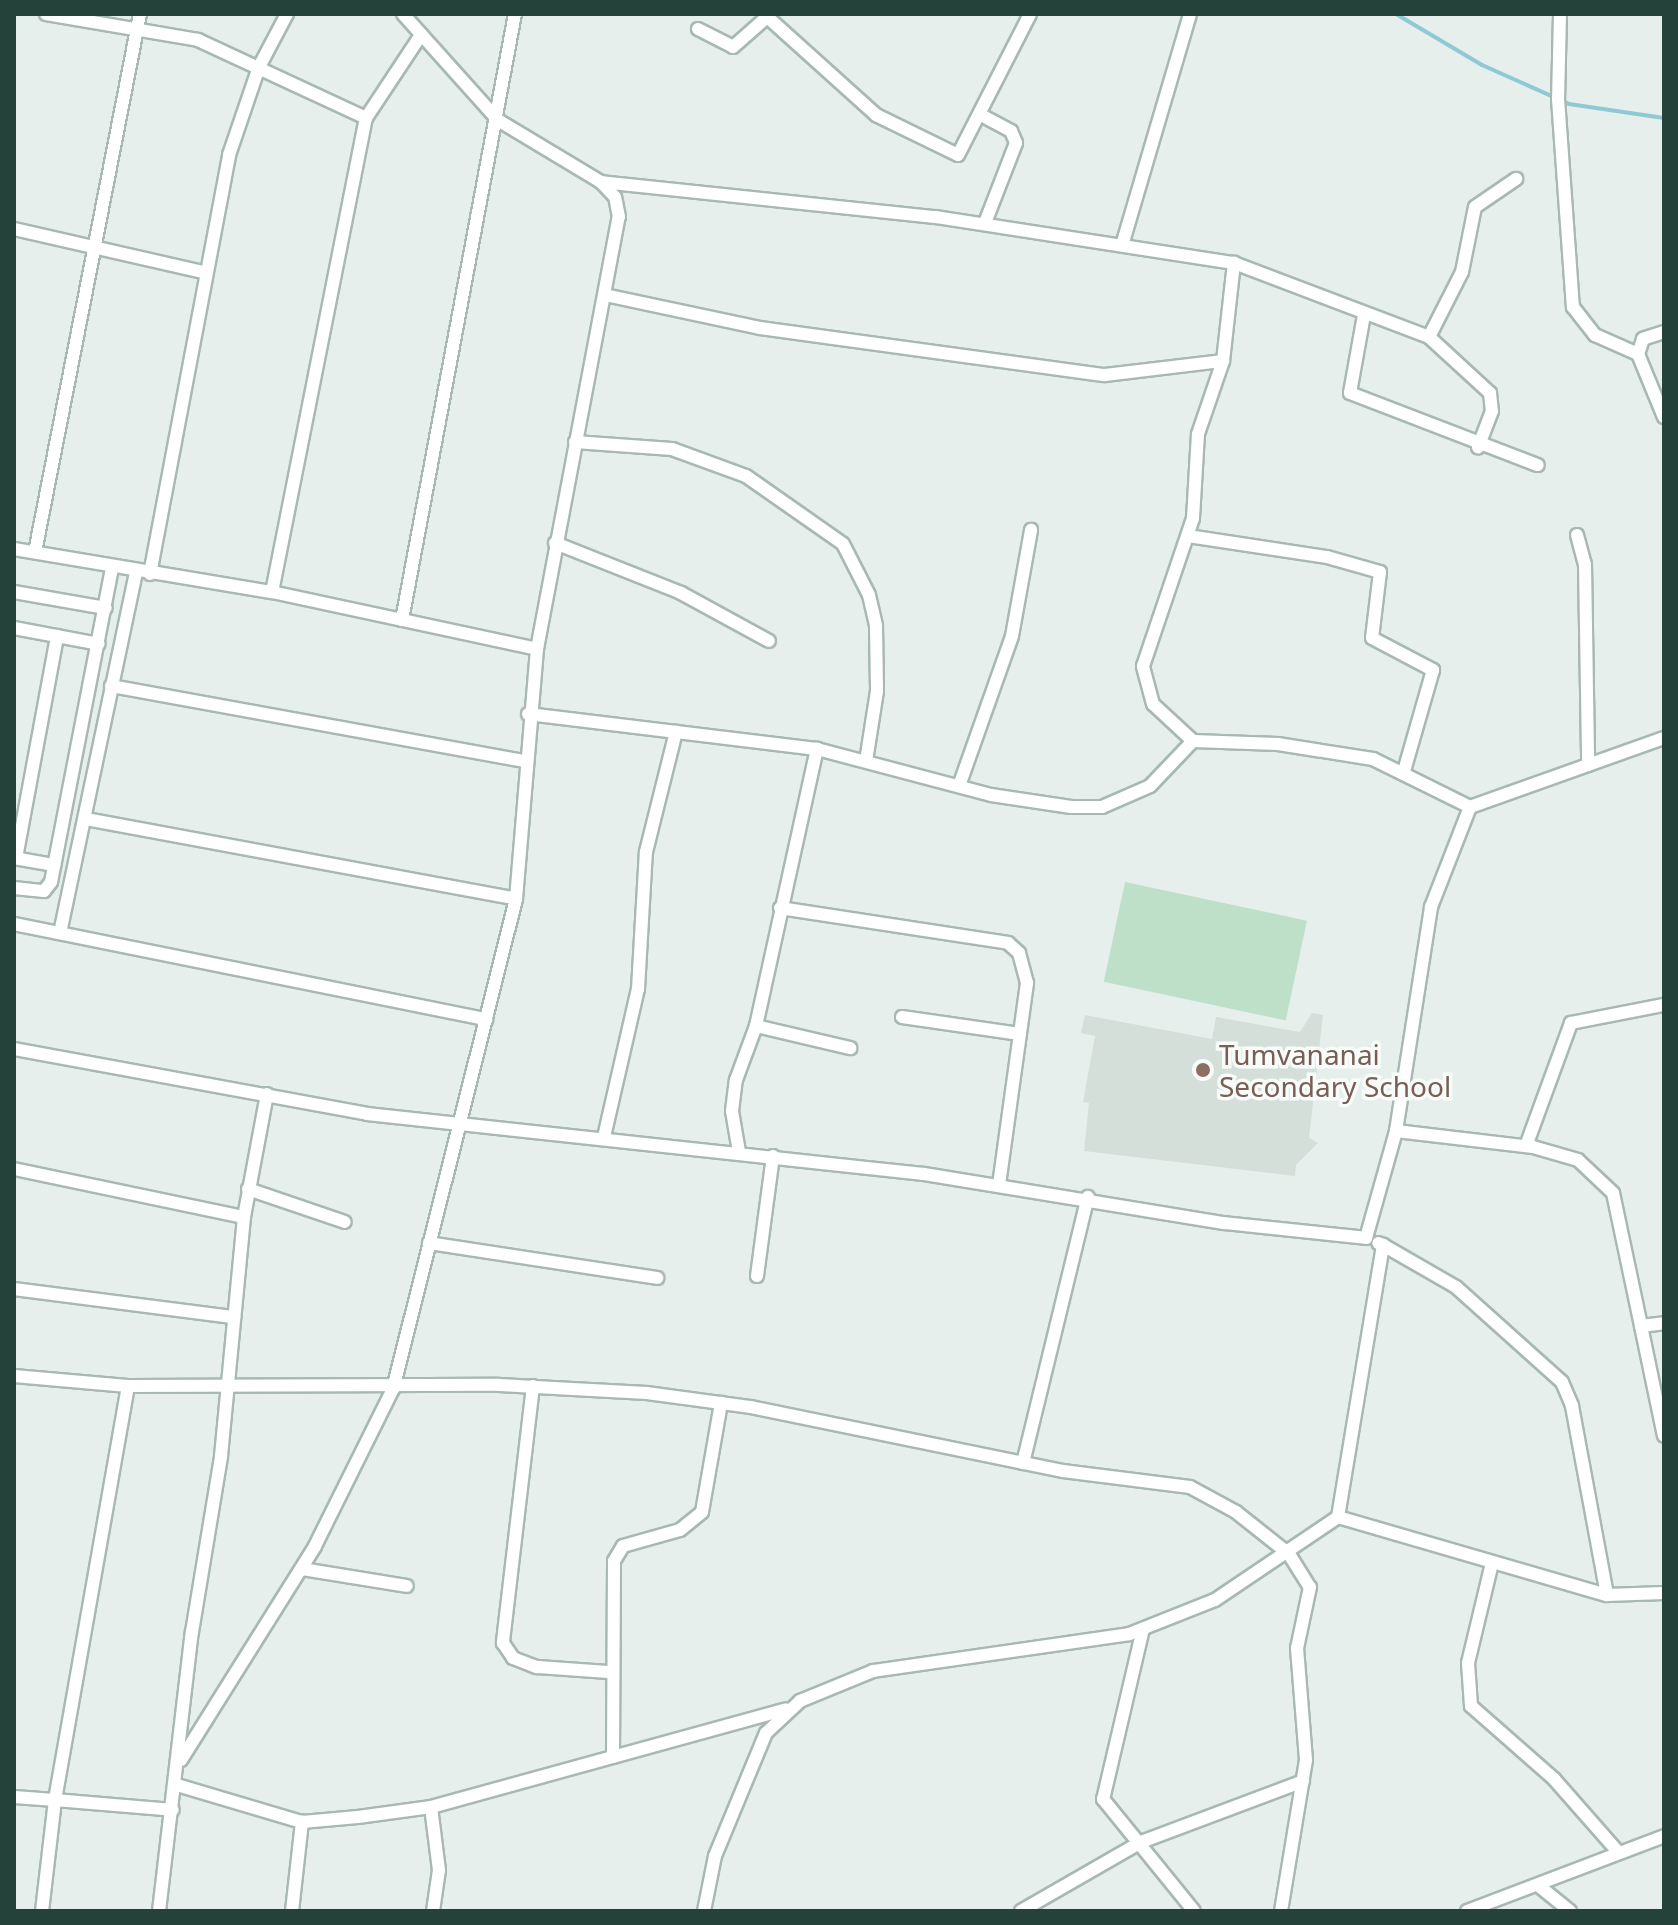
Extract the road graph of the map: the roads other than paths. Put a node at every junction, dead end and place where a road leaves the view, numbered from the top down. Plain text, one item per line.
1 (46, 14) edge
2 (140, 14) edge
3 (287, 14) edge
4 (403, 14) edge
5 (515, 14) edge
6 (1030, 14) edge
7 (1190, 14) edge
8 (1560, 14) edge
9 (766, 16) edge
10 (698, 29) dead end
11 (137, 30) junction
12 (421, 35) junction
13 (259, 67) junction
14 (981, 115) junction
15 (366, 118) junction
16 (498, 120) junction
17 (1516, 179) dead end
18 (601, 182) junction
19 (985, 223) junction
20 (14, 229) edge
21 (1123, 242) junction
22 (94, 244) junction
23 (1234, 263) junction
24 (204, 272) junction
25 (605, 295) junction
26 (1364, 315) junction
27 (1664, 332) edge
28 (1429, 337) junction
29 (1638, 354) junction
30 (1223, 361) junction
31 (1664, 417) edge
32 (575, 442) junction
33 (1478, 447) junction
34 (1538, 465) dead end
35 (1031, 530) dead end
36 (1577, 535) dead end
37 (1188, 536) junction
38 (555, 543) junction
39 (14, 549) edge
40 (35, 552) junction
41 (112, 567) junction
42 (136, 572) junction
43 (150, 574) junction
44 (14, 592) edge
45 (272, 592) junction
46 (106, 608) junction
47 (402, 620) junction
48 (14, 628) edge
49 (57, 636) junction
50 (769, 641) dead end
51 (99, 644) junction
52 (537, 649) junction
53 (111, 686) junction
54 (528, 714) junction
55 (676, 732) junction
56 (1664, 738) edge
57 (1193, 741) junction
58 (817, 749) junction
59 (524, 761) junction
60 (866, 761) junction
61 (1588, 765) junction
62 (1404, 771) junction
63 (959, 786) junction
64 (1470, 807) junction
65 (86, 819) junction
66 (15, 858) edge
67 (54, 865) junction
68 (14, 888) edge
69 (516, 899) junction
70 (780, 908) junction
71 (14, 924) edge
72 (60, 933) junction
73 (1664, 1005) edge
74 (902, 1017) dead end
75 (487, 1019) junction
76 (756, 1026) junction
77 (1020, 1034) junction
78 (850, 1048) dead end
79 (14, 1049) edge
80 (267, 1094) junction
81 (458, 1122) junction
82 (1396, 1131) junction
83 (604, 1137) junction
84 (1526, 1146) junction
85 (739, 1152) junction
86 (773, 1156) junction
87 (14, 1169) edge
88 (999, 1185) junction
89 (248, 1189) junction
90 (1088, 1197) junction
91 (244, 1217) junction
92 (345, 1222) dead end
93 (1366, 1238) junction
94 (429, 1243) junction
95 (1383, 1245) junction
96 (757, 1276) dead end
97 (657, 1278) dead end
98 (14, 1289) edge
99 (234, 1317) junction
100 (1664, 1323) edge
101 (1641, 1326) junction
102 (14, 1376) edge
103 (229, 1383) junction
104 (128, 1386) junction
105 (533, 1386) junction
106 (393, 1389) junction
107 (721, 1403) junction
108 (1664, 1436) edge
109 (1023, 1463) junction
110 (1338, 1517) junction
111 (1289, 1554) junction
112 (1492, 1563) junction
113 (302, 1569) junction
114 (407, 1586) dead end
115 (1664, 1593) edge
116 (1607, 1595) junction
117 (1143, 1629) junction
118 (609, 1672) junction
119 (789, 1708) junction
120 (613, 1757) junction
121 (181, 1760) junction
122 (1303, 1781) junction
123 (177, 1785) junction
124 (14, 1797) edge
125 (55, 1800) junction
126 (431, 1807) junction
127 (173, 1810) junction
128 (302, 1822) junction
129 (1664, 1836) edge
130 (1141, 1842) junction
131 (1619, 1853) junction
132 (1539, 1886) junction
133 (1500, 1906) edge
134 (42, 1911) edge
135 (159, 1911) edge
136 (292, 1911) edge
137 (433, 1911) edge
138 (704, 1911) edge
139 (1021, 1911) edge
140 (1194, 1911) edge
141 (1281, 1911) edge
142 (1467, 1911) edge
143 (1570, 1911) edge

1 - 11 street
2 - 11 street
3 - 13 street
4 - 12 street
5 - 16 street
6 - 14 street
7 - 21 street
8 - 29 street
9 - 10 street
9 - 14 street
11 - 13 street
11 - 22 street
12 - 15 street
12 - 16 street
13 - 15 street
13 - 24 street
14 - 19 street
15 - 45 street
16 - 18 street
16 - 47 street
17 - 28 street
18 - 19 street
18 - 25 street
19 - 21 street
20 - 22 street
21 - 23 street
22 - 24 street
22 - 40 street
23 - 26 street
23 - 30 street
24 - 43 street
25 - 30 street
25 - 32 street
26 - 28 street
26 - 33 street
27 - 29 street
28 - 33 street
29 - 31 street
30 - 37 street
32 - 38 street
32 - 60 street
33 - 34 street
35 - 63 street
36 - 61 street
37 - 57 street
37 - 62 street
38 - 50 street
38 - 52 street
39 - 40 street
40 - 41 street
41 - 42 street
41 - 46 street
42 - 43 street
42 - 53 street
43 - 45 street
44 - 46 street
45 - 47 street
46 - 51 street
47 - 52 street
48 - 49 street
49 - 51 street
49 - 66 street
51 - 67 street
52 - 54 street
53 - 59 street
53 - 65 street
54 - 55 street
54 - 59 street
55 - 58 street
55 - 83 street
56 - 61 street
57 - 62 street
57 - 63 street
58 - 60 street
58 - 70 street
59 - 69 street
60 - 63 street
61 - 64 street
62 - 64 street
64 - 82 street
65 - 69 street
65 - 72 street
66 - 67 street
67 - 68 street
69 - 75 street
70 - 76 street
70 - 77 street
71 - 72 street
72 - 75 street
73 - 84 street
74 - 77 street
75 - 81 street
76 - 78 street
76 - 85 street
77 - 88 street
79 - 80 street
80 - 81 street
80 - 89 street
81 - 83 street
81 - 94 street
82 - 84 street
82 - 93 street
83 - 85 street
84 - 101 street
85 - 86 street
86 - 88 street
86 - 96 street
87 - 91 street
88 - 90 street
89 - 91 street
89 - 92 street
90 - 93 street
90 - 109 street
91 - 99 street
93 - 95 street
94 - 97 street
94 - 106 street
95 - 110 street
95 - 116 street
98 - 99 street
99 - 103 street
100 - 101 street
101 - 108 street
102 - 104 street
103 - 104 street
103 - 106 street
103 - 121 street
104 - 125 street
105 - 106 street
105 - 107 street
105 - 118 street
106 - 113 street
107 - 109 street
107 - 118 street
109 - 111 street
110 - 111 street
110 - 112 street
111 - 117 street
111 - 122 street
112 - 116 street
112 - 131 street
113 - 114 street
113 - 121 street
115 - 116 street
117 - 119 street
117 - 130 street
118 - 120 street
119 - 120 street
119 - 138 street
120 - 126 street
121 - 123 street
122 - 130 street
122 - 141 street
123 - 127 street
123 - 128 street
124 - 125 street
125 - 127 street
125 - 134 street
126 - 128 street
126 - 137 street
127 - 135 street
128 - 136 street
129 - 131 street
130 - 139 street
130 - 140 street
131 - 132 street
132 - 133 street
132 - 143 street
133 - 142 street

